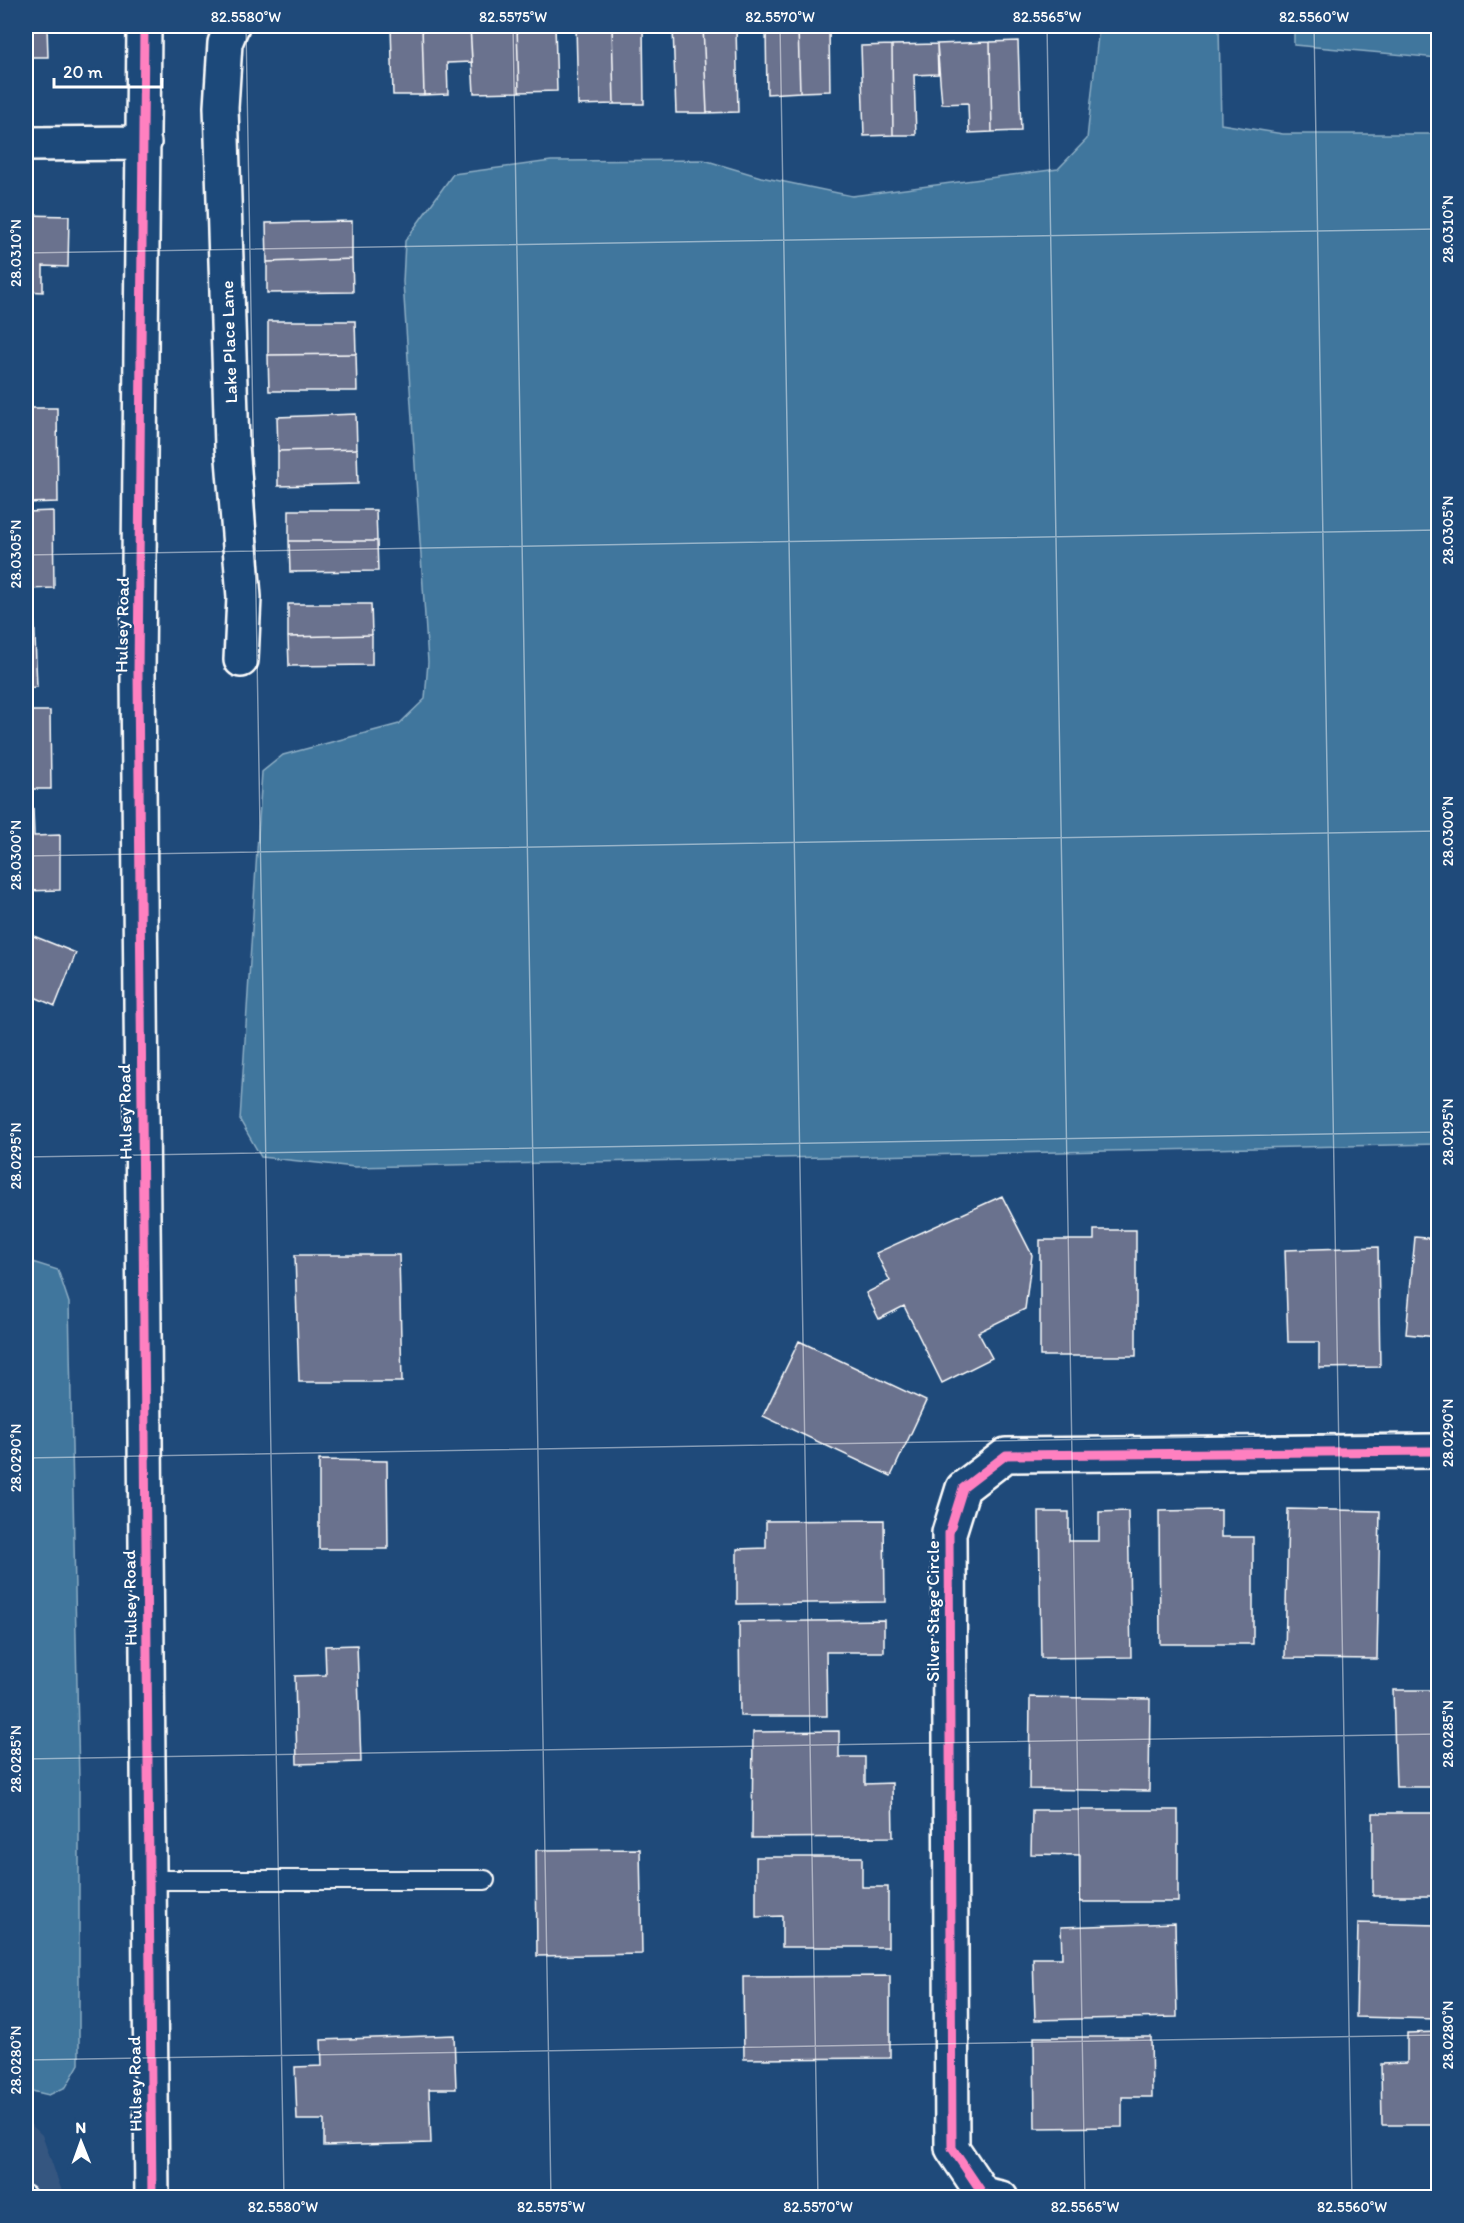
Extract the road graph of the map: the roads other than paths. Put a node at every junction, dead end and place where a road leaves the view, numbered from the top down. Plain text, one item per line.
1 (144, 26) edge
2 (232, 26) edge
3 (144, 143) junction
4 (26, 144) edge
5 (241, 660) dead end
6 (1438, 1450) edge
7 (149, 1880) junction
8 (485, 1880) dead end
9 (152, 2198) edge
10 (1001, 2198) edge

1 - 3 street, Hulsey Road
2 - 5 street, Lake Place Lane
3 - 4 street
3 - 7 street, Hulsey Road
6 - 10 street, Silver Stage Circle
7 - 8 lane
7 - 9 street, Hulsey Road

